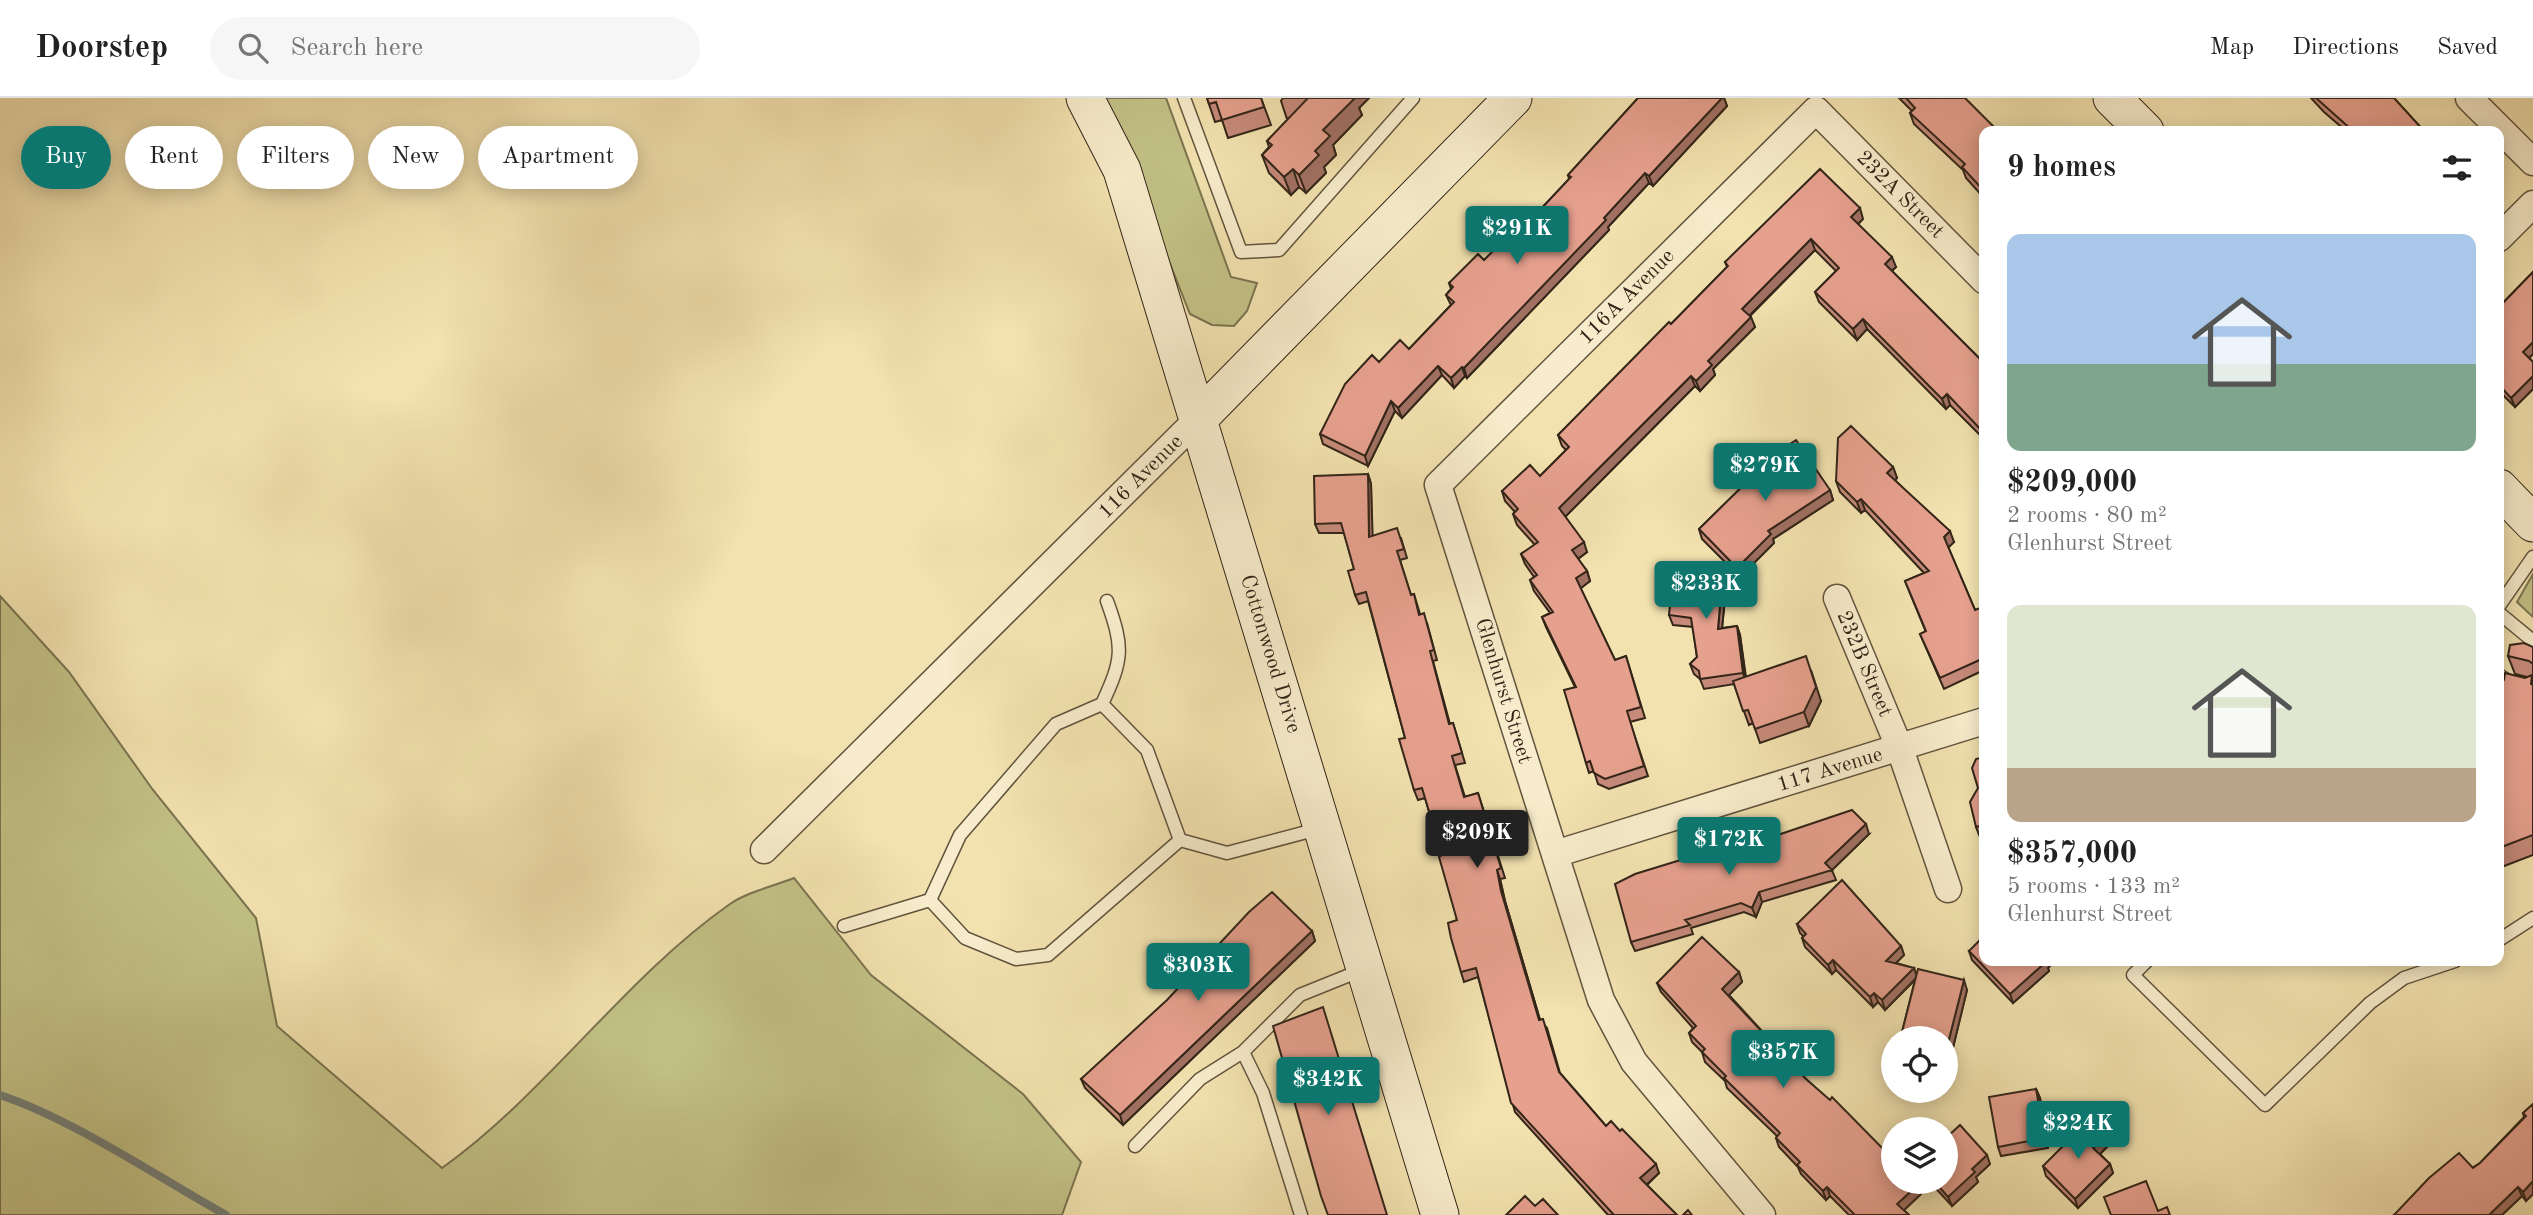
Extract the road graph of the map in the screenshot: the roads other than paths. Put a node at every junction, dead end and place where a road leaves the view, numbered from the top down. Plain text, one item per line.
1 (1085, 98) edge
2 (1184, 98) edge
3 (1413, 98) edge
4 (1513, 98) edge
5 (2112, 98) edge
6 (2469, 98) edge
7 (1816, 110) joint
8 (2140, 126) edge
9 (2497, 126) edge
10 (2504, 133) edge
11 (2533, 162) edge
12 (2533, 204) edge
13 (2504, 233) edge
14 (1979, 276) edge
15 (1199, 418) junction
16 (1438, 485) joint
17 (2504, 493) edge
18 (2533, 523) edge
19 (2533, 557) edge
20 (1837, 598) dead end
21 (2504, 599) edge
22 (1107, 601) dead end
23 (2504, 617) edge
24 (2533, 641) edge
25 (2504, 678) edge
26 (2533, 687) edge
27 (1101, 704) junction
28 (1979, 723) edge
29 (1899, 749) junction
30 (1322, 827) junction
31 (1180, 840) junction
32 (764, 850) dead end
33 (1555, 855) junction
34 (1948, 889) dead end
35 (930, 900) junction
36 (2533, 918) edge
37 (844, 926) dead end
38 (2504, 937) edge
39 (2142, 966) edge
40 (2440, 966) edge
41 (1366, 969) junction
42 (1243, 1052) junction
43 (1135, 1146) dead end
44 (1301, 1215) edge
45 (1440, 1215) edge
46 (1762, 1215) edge

1 - 15 street, Cottonwood Drive
2 - 3 lane
4 - 15 street, 116 Avenue
5 - 8 street
6 - 9 street
7 - 14 street, 232A Street
7 - 16 street, 116A Avenue
10 - 11 street
12 - 13 street
15 - 30 street, Cottonwood Drive
15 - 32 street, 116 Avenue
16 - 33 street, Glenhurst Street
17 - 18 street
19 - 21 lane
20 - 29 street, 232B Street
22 - 27 lane
23 - 24 lane
25 - 26 lane
27 - 31 lane
27 - 35 lane
28 - 29 street, 117 Avenue
29 - 33 street, 117 Avenue
29 - 34 street, 232B Street
30 - 31 lane
30 - 41 street, Cottonwood Drive
31 - 35 lane
33 - 46 street, Glenhurst Street
35 - 37 lane
36 - 38 lane
39 - 40 lane
41 - 42 lane
41 - 45 street, Cottonwood Drive
42 - 43 lane
42 - 44 lane

